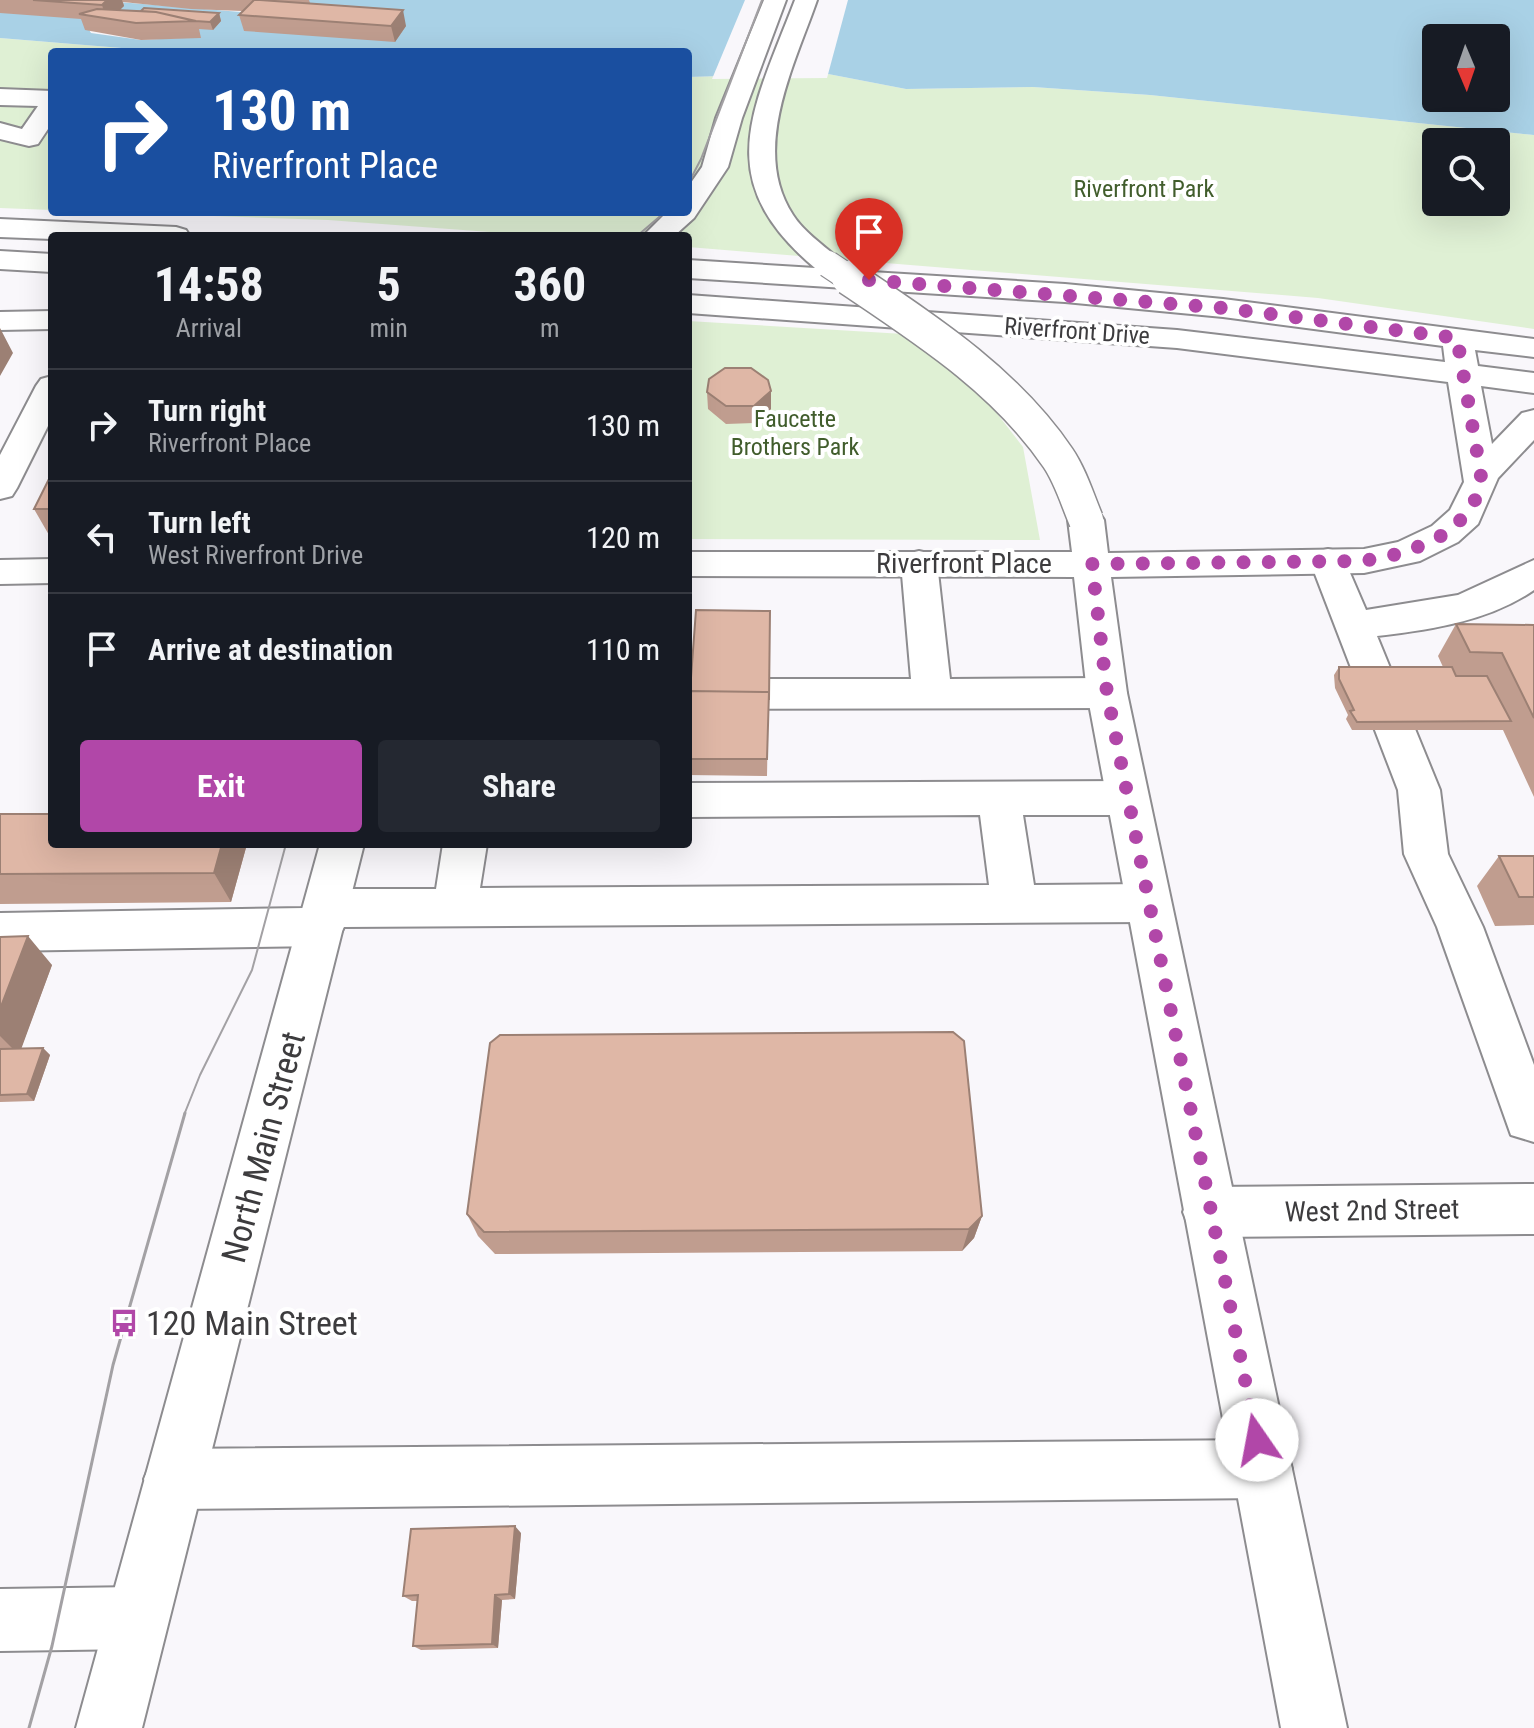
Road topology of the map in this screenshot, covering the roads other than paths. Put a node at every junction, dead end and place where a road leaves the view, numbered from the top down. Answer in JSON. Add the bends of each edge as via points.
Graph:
{"nodes":[{"id":1,"x":775,"y":0,"type":"edge"},
{"id":2,"x":806,"y":0,"type":"edge"},
{"id":3,"x":0,"y":97,"type":"edge"},
{"id":4,"x":48,"y":102,"type":"edge"},
{"id":5,"x":48,"y":108,"type":"edge"},
{"id":6,"x":0,"y":131,"type":"edge"},
{"id":7,"x":692,"y":201,"type":"edge"},
{"id":8,"x":680,"y":216,"type":"edge"},
{"id":9,"x":0,"y":228,"type":"edge"},
{"id":10,"x":88,"y":232,"type":"edge"},
{"id":11,"x":662,"y":232,"type":"edge"},
{"id":12,"x":0,"y":260,"type":"edge"},
{"id":13,"x":48,"y":263,"type":"edge"},
{"id":14,"x":692,"y":269,"type":"edge"},
{"id":15,"x":692,"y":304,"type":"edge"},
{"id":16,"x":48,"y":320,"type":"edge"},
{"id":17,"x":0,"y":321,"type":"edge"},
{"id":18,"x":1457,"y":338,"type":"junction"},
{"id":19,"x":1534,"y":348,"type":"edge"},
{"id":20,"x":1464,"y":374,"type":"junction"},
{"id":21,"x":1534,"y":383,"type":"edge"},
{"id":22,"x":48,"y":394,"type":"edge"},
{"id":23,"x":1534,"y":420,"type":"edge"},
{"id":24,"x":1481,"y":475,"type":"junction"},
{"id":25,"x":0,"y":488,"type":"edge"},
{"id":26,"x":1089,"y":542,"type":"junction"},
{"id":27,"x":1328,"y":561,"type":"junction"},
{"id":28,"x":919,"y":563,"type":"junction"},
{"id":29,"x":692,"y":564,"type":"edge"},
{"id":30,"x":48,"y":571,"type":"edge"},
{"id":31,"x":0,"y":572,"type":"edge"},
{"id":32,"x":1534,"y":572,"type":"edge"},
{"id":33,"x":1353,"y":624,"type":"junction"},
{"id":34,"x":932,"y":693,"type":"junction"},
{"id":35,"x":1107,"y":693,"type":"junction"},
{"id":36,"x":692,"y":694,"type":"edge"},
{"id":37,"x":999,"y":798,"type":"junction"},
{"id":38,"x":1128,"y":798,"type":"junction"},
{"id":39,"x":692,"y":800,"type":"edge"},
{"id":40,"x":341,"y":848,"type":"edge"},
{"id":41,"x":464,"y":848,"type":"edge"},
{"id":42,"x":1148,"y":903,"type":"junction"},
{"id":43,"x":1014,"y":904,"type":"junction"},
{"id":44,"x":455,"y":907,"type":"junction"},
{"id":45,"x":324,"y":917,"type":"junction"},
{"id":46,"x":0,"y":932,"type":"edge"},
{"id":47,"x":1532,"y":1124,"type":"edge"},
{"id":48,"x":1534,"y":1209,"type":"edge"},
{"id":49,"x":1209,"y":1212,"type":"junction"},
{"id":50,"x":1263,"y":1469,"type":"junction"},
{"id":51,"x":174,"y":1479,"type":"junction"},
{"id":52,"x":136,"y":1618,"type":"junction"},
{"id":53,"x":0,"y":1620,"type":"edge"},
{"id":54,"x":109,"y":1728,"type":"edge"},
{"id":55,"x":1314,"y":1728,"type":"edge"}],
"edges":[{"from":1,"to":7,"type":"main road","via":[[715,167]]},
{"from":2,"to":26,"type":"main road","bridge":true,"via":[[762,134],[760,167],[773,203],[828,264],[918,326],[1020,409],[1059,460]]},
{"from":3,"to":4,"type":"main road"},
{"from":5,"to":6,"type":"main road","via":[[29,138]]},
{"from":8,"to":11,"type":"main road"},
{"from":9,"to":10,"type":"main road"},
{"from":12,"to":13,"type":"main road"},
{"from":14,"to":18,"type":"main road","via":[[1223,308]]},
{"from":15,"to":20,"type":"main road","name":"Riverfront Drive","via":[[1177,339]]},
{"from":16,"to":17,"type":"main road"},
{"from":18,"to":19,"type":"main road"},
{"from":18,"to":20,"type":"main road"},
{"from":20,"to":21,"type":"main road","name":"Riverfront Drive"},
{"from":20,"to":24,"type":"main road","name":"Riverfront Place"},
{"from":22,"to":25,"type":"main road"},
{"from":23,"to":24,"type":"main road"},
{"from":24,"to":27,"type":"main road","name":"Riverfront Place","via":[[1475,500],[1445,534],[1382,558]]},
{"from":26,"to":27,"type":"main road","name":"Riverfront Place"},
{"from":26,"to":28,"type":"main road","name":"Riverfront Place"},
{"from":26,"to":35,"type":"main road"},
{"from":27,"to":33,"type":"main road"},
{"from":28,"to":29,"type":"main road","name":"Riverfront Place"},
{"from":28,"to":34,"type":"main road"},
{"from":30,"to":31,"type":"main road"},
{"from":32,"to":33,"type":"main road","via":[[1479,604]]},
{"from":33,"to":47,"type":"main road","via":[[1419,790],[1426,854],[1460,927]]},
{"from":34,"to":35,"type":"main road"},
{"from":34,"to":36,"type":"main road"},
{"from":35,"to":38,"type":"main road"},
{"from":37,"to":38,"type":"main road"},
{"from":37,"to":39,"type":"main road"},
{"from":37,"to":43,"type":"main road"},
{"from":38,"to":42,"type":"main road"},
{"from":40,"to":45,"type":"main road","name":"North Main Street"},
{"from":41,"to":44,"type":"main road"},
{"from":42,"to":43,"type":"main road"},
{"from":42,"to":49,"type":"main road"},
{"from":43,"to":44,"type":"main road"},
{"from":44,"to":45,"type":"main road"},
{"from":45,"to":46,"type":"main road"},
{"from":45,"to":51,"type":"main road","name":"North Main Street"},
{"from":48,"to":49,"type":"main road","name":"West 2nd Street"},
{"from":49,"to":50,"type":"main road"},
{"from":50,"to":51,"type":"main road"},
{"from":50,"to":55,"type":"main road"},
{"from":51,"to":52,"type":"main road","name":"North Main Street"},
{"from":52,"to":53,"type":"main road"},
{"from":52,"to":54,"type":"main road","name":"North Main Street"}]}
